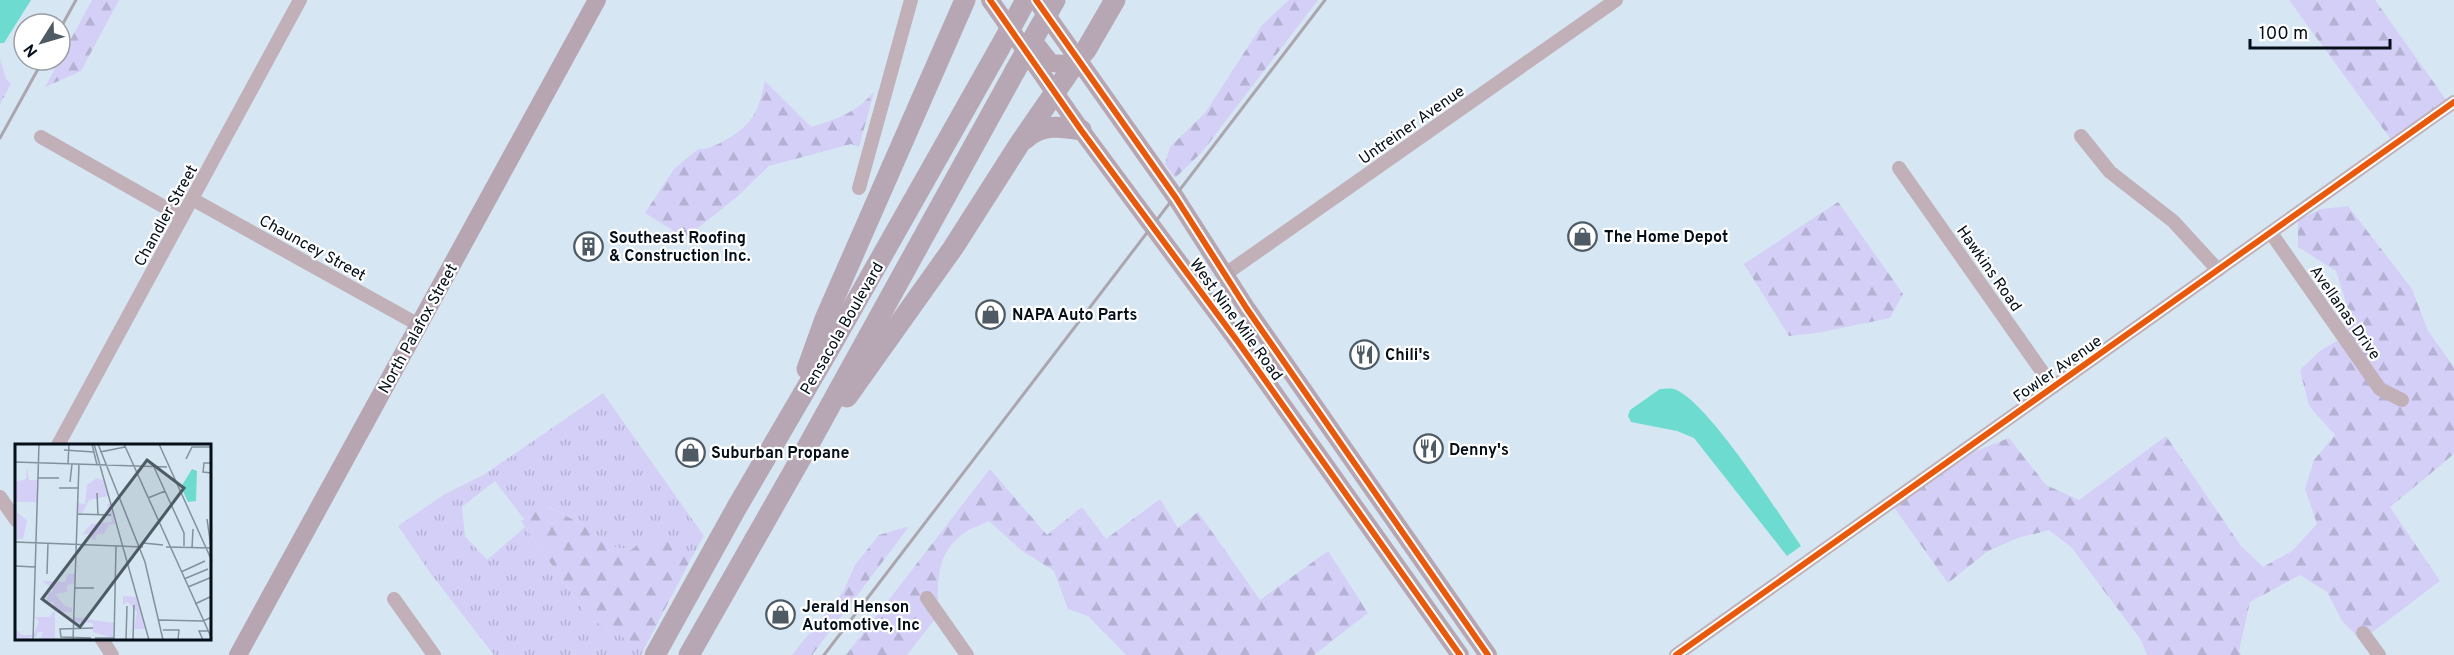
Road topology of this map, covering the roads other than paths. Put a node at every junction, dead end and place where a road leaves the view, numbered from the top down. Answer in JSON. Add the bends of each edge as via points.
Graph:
{"nodes":[{"id":1,"x":300,"y":0,"type":"edge"},
{"id":2,"x":597,"y":0,"type":"edge"},
{"id":3,"x":911,"y":0,"type":"edge"},
{"id":4,"x":990,"y":0,"type":"edge"},
{"id":5,"x":1005,"y":0,"type":"edge"},
{"id":6,"x":1024,"y":0,"type":"edge"},
{"id":7,"x":1036,"y":0,"type":"edge"},
{"id":8,"x":1055,"y":0,"type":"edge"},
{"id":9,"x":1115,"y":0,"type":"edge"},
{"id":10,"x":1616,"y":0,"type":"edge"},
{"id":11,"x":964,"y":1,"type":"edge"},
{"id":12,"x":1072,"y":63,"type":"junction"},
{"id":13,"x":1054,"y":91,"type":"junction"},
{"id":14,"x":2454,"y":102,"type":"edge"},
{"id":15,"x":1081,"y":130,"type":"junction"},
{"id":16,"x":2080,"y":136,"type":"dead end"},
{"id":17,"x":41,"y":137,"type":"dead end"},
{"id":18,"x":1020,"y":143,"type":"junction"},
{"id":19,"x":1899,"y":168,"type":"dead end"},
{"id":20,"x":859,"y":188,"type":"dead end"},
{"id":21,"x":192,"y":199,"type":"junction"},
{"id":22,"x":182,"y":217,"type":"junction"},
{"id":23,"x":2271,"y":233,"type":"junction"},
{"id":24,"x":1159,"y":234,"type":"junction"},
{"id":25,"x":2218,"y":270,"type":"junction"},
{"id":26,"x":1224,"y":275,"type":"junction"},
{"id":27,"x":1204,"y":296,"type":"junction"},
{"id":28,"x":419,"y":324,"type":"junction"},
{"id":29,"x":1293,"y":376,"type":"junction"},
{"id":30,"x":2054,"y":387,"type":"junction"},
{"id":31,"x":2402,"y":400,"type":"dead end"},
{"id":32,"x":789,"y":416,"type":"junction"},
{"id":33,"x":59,"y":444,"type":"edge"},
{"id":34,"x":809,"y":444,"type":"junction"},
{"id":35,"x":0,"y":497,"type":"edge"},
{"id":36,"x":736,"y":507,"type":"junction"},
{"id":37,"x":15,"y":517,"type":"edge"},
{"id":38,"x":1364,"y":520,"type":"junction"},
{"id":39,"x":927,"y":598,"type":"dead end"},
{"id":40,"x":394,"y":600,"type":"dead end"},
{"id":41,"x":710,"y":618,"type":"junction"},
{"id":42,"x":2363,"y":633,"type":"dead end"},
{"id":43,"x":102,"y":640,"type":"edge"},
{"id":44,"x":112,"y":655,"type":"edge"},
{"id":45,"x":238,"y":655,"type":"edge"},
{"id":46,"x":434,"y":655,"type":"edge"},
{"id":47,"x":655,"y":655,"type":"edge"},
{"id":48,"x":689,"y":655,"type":"edge"},
{"id":49,"x":968,"y":655,"type":"edge"},
{"id":50,"x":1460,"y":655,"type":"edge"},
{"id":51,"x":1475,"y":655,"type":"edge"},
{"id":52,"x":1488,"y":655,"type":"edge"},
{"id":53,"x":1676,"y":655,"type":"edge"},
{"id":54,"x":2379,"y":655,"type":"edge"}],
"edges":[{"from":1,"to":21,"type":"street","name":"Chandler Street"},
{"from":2,"to":28,"type":"main road","name":"North Palafox Street"},
{"from":3,"to":20,"type":"street"},
{"from":4,"to":13,"type":"main road","name":"West Nine Mile Road"},
{"from":5,"to":12,"type":"main road","via":[[1051,63]]},
{"from":6,"to":12,"type":"main road"},
{"from":6,"to":32,"type":"highway","name":"Pensacola Boulevard","bridge":true},
{"from":7,"to":12,"type":"main road"},
{"from":8,"to":34,"type":"highway","name":"Pensacola Boulevard","bridge":true},
{"from":9,"to":12,"type":"highway","via":[[1086,50]]},
{"from":10,"to":26,"type":"street","name":"Untreiner Avenue"},
{"from":11,"to":32,"type":"highway","via":[[825,319]]},
{"from":12,"to":13,"type":"highway"},
{"from":12,"to":26,"type":"main road","name":"West Nine Mile Road","via":[[1124,143],[1146,155]]},
{"from":13,"to":15,"type":"main road","name":"West Nine Mile Road"},
{"from":13,"to":18,"type":"highway"},
{"from":14,"to":23,"type":"street","name":"Fowler Avenue"},
{"from":15,"to":18,"type":"highway","via":[[1061,126],[1034,130]]},
{"from":15,"to":24,"type":"main road","name":"West Nine Mile Road"},
{"from":16,"to":25,"type":"street","via":[[2110,172],[2173,221]]},
{"from":17,"to":22,"type":"street"},
{"from":18,"to":34,"type":"highway","via":[[953,248],[854,389]]},
{"from":19,"to":30,"type":"street","name":"Hawkins Road"},
{"from":21,"to":22,"type":"street","name":"Chandler Street"},
{"from":21,"to":28,"type":"street","name":"Chauncey Street"},
{"from":22,"to":33,"type":"street","name":"Chandler Street"},
{"from":23,"to":25,"type":"street","name":"Fowler Avenue"},
{"from":23,"to":31,"type":"street","name":"Avellanas Drive","via":[[2380,388]]},
{"from":24,"to":26,"type":"main road","via":[[1177,244],[1192,267],[1211,276]]},
{"from":24,"to":27,"type":"main road","name":"West Nine Mile Road"},
{"from":25,"to":30,"type":"street","name":"Fowler Avenue"},
{"from":26,"to":29,"type":"main road","name":"West Nine Mile Road"},
{"from":27,"to":29,"type":"main road","via":[[1217,294],[1231,300],[1279,369]]},
{"from":27,"to":38,"type":"main road","name":"West Nine Mile Road"},
{"from":28,"to":45,"type":"main road","name":"North Palafox Street"},
{"from":29,"to":52,"type":"main road","name":"West Nine Mile Road"},
{"from":30,"to":53,"type":"street","name":"Fowler Avenue"},
{"from":32,"to":36,"type":"highway","name":"Pensacola Boulevard"},
{"from":34,"to":41,"type":"highway","name":"Pensacola Boulevard"},
{"from":35,"to":37,"type":"street"},
{"from":36,"to":41,"type":"highway","via":[[747,513],[750,528],[718,587]]},
{"from":36,"to":47,"type":"highway","name":"Pensacola Boulevard"},
{"from":38,"to":50,"type":"main road","name":"West Nine Mile Road"},
{"from":38,"to":51,"type":"main road","via":[[1412,566]]},
{"from":39,"to":49,"type":"street"},
{"from":40,"to":46,"type":"street"},
{"from":41,"to":48,"type":"highway","name":"Pensacola Boulevard"},
{"from":42,"to":54,"type":"street"},
{"from":43,"to":44,"type":"street"}]}
